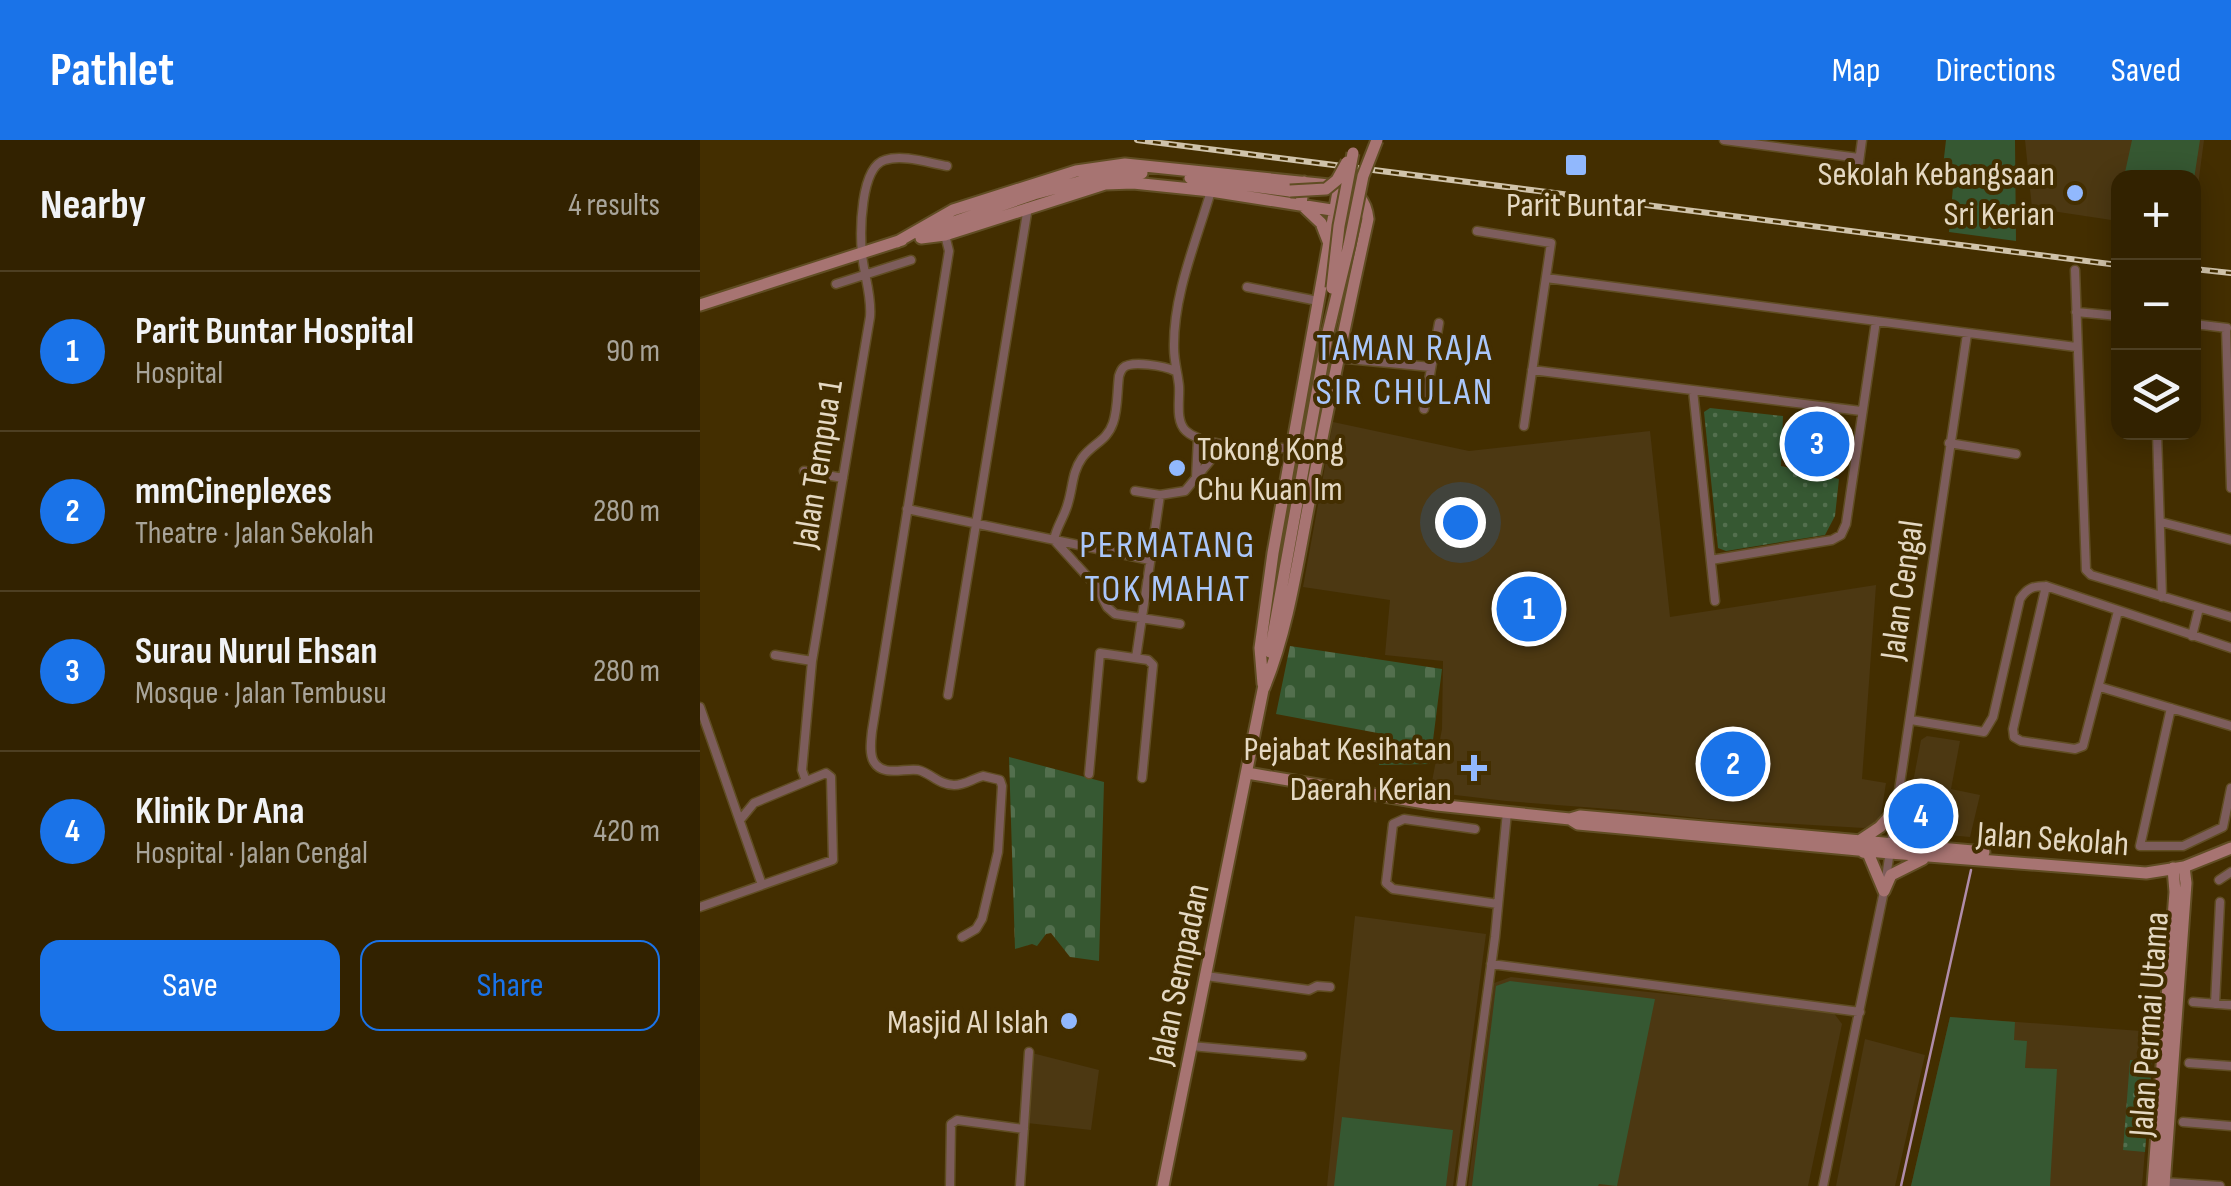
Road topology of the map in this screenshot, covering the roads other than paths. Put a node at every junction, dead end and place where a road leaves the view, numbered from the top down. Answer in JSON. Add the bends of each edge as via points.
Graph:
{"nodes":[{"id":1,"x":1358,"y":140,"type":"edge"},
{"id":2,"x":1377,"y":140,"type":"edge"},
{"id":3,"x":1724,"y":140,"type":"edge"},
{"id":4,"x":1862,"y":140,"type":"edge"},
{"id":5,"x":1352,"y":153,"type":"junction"},
{"id":6,"x":1860,"y":158,"type":"junction"},
{"id":7,"x":948,"y":166,"type":"dead end"},
{"id":8,"x":1857,"y":177,"type":"dead end"},
{"id":9,"x":1304,"y":182,"type":"junction"},
{"id":10,"x":1339,"y":186,"type":"junction"},
{"id":11,"x":1290,"y":191,"type":"junction"},
{"id":12,"x":1212,"y":192,"type":"junction"},
{"id":13,"x":1350,"y":200,"type":"junction"},
{"id":14,"x":1301,"y":204,"type":"junction"},
{"id":15,"x":1028,"y":207,"type":"junction"},
{"id":16,"x":1334,"y":210,"type":"junction"},
{"id":17,"x":1368,"y":219,"type":"junction"},
{"id":18,"x":1478,"y":231,"type":"dead end"},
{"id":19,"x":945,"y":235,"type":"junction"},
{"id":20,"x":1328,"y":241,"type":"junction"},
{"id":21,"x":897,"y":242,"type":"junction"},
{"id":22,"x":862,"y":254,"type":"junction"},
{"id":23,"x":911,"y":260,"type":"dead end"},
{"id":24,"x":2075,"y":270,"type":"dead end"},
{"id":25,"x":866,"y":275,"type":"junction"},
{"id":26,"x":1546,"y":278,"type":"junction"},
{"id":27,"x":836,"y":284,"type":"dead end"},
{"id":28,"x":1247,"y":287,"type":"dead end"},
{"id":29,"x":1318,"y":301,"type":"junction"},
{"id":30,"x":700,"y":305,"type":"edge"},
{"id":31,"x":2076,"y":312,"type":"junction"},
{"id":32,"x":2111,"y":315,"type":"edge"},
{"id":33,"x":1876,"y":320,"type":"junction"},
{"id":34,"x":1439,"y":324,"type":"dead end"},
{"id":35,"x":2201,"y":325,"type":"edge"},
{"id":36,"x":2228,"y":328,"type":"edge"},
{"id":37,"x":1967,"y":334,"type":"junction"},
{"id":38,"x":2076,"y":347,"type":"junction"},
{"id":39,"x":1337,"y":358,"type":"junction"},
{"id":40,"x":1431,"y":366,"type":"junction"},
{"id":41,"x":1532,"y":370,"type":"junction"},
{"id":42,"x":1175,"y":371,"type":"junction"},
{"id":43,"x":1693,"y":390,"type":"junction"},
{"id":44,"x":1424,"y":410,"type":"dead end"},
{"id":45,"x":1861,"y":411,"type":"junction"},
{"id":46,"x":1524,"y":426,"type":"dead end"},
{"id":47,"x":1198,"y":438,"type":"junction"},
{"id":48,"x":2157,"y":440,"type":"edge"},
{"id":49,"x":1949,"y":443,"type":"junction"},
{"id":50,"x":1224,"y":444,"type":"junction"},
{"id":51,"x":1291,"y":448,"type":"junction"},
{"id":52,"x":2016,"y":454,"type":"dead end"},
{"id":53,"x":804,"y":472,"type":"dead end"},
{"id":54,"x":843,"y":478,"type":"junction"},
{"id":55,"x":1196,"y":478,"type":"junction"},
{"id":56,"x":2231,"y":488,"type":"edge"},
{"id":57,"x":1135,"y":491,"type":"dead end"},
{"id":58,"x":1160,"y":495,"type":"junction"},
{"id":59,"x":907,"y":509,"type":"junction"},
{"id":60,"x":2160,"y":522,"type":"junction"},
{"id":61,"x":977,"y":524,"type":"junction"},
{"id":62,"x":1054,"y":540,"type":"junction"},
{"id":63,"x":2231,"y":540,"type":"edge"},
{"id":64,"x":1150,"y":560,"type":"junction"},
{"id":65,"x":1711,"y":560,"type":"junction"},
{"id":66,"x":2046,"y":586,"type":"junction"},
{"id":67,"x":2162,"y":597,"type":"junction"},
{"id":68,"x":1716,"y":601,"type":"dead end"},
{"id":69,"x":2198,"y":608,"type":"junction"},
{"id":70,"x":2118,"y":611,"type":"junction"},
{"id":71,"x":2231,"y":616,"type":"edge"},
{"id":72,"x":1141,"y":618,"type":"junction"},
{"id":73,"x":1180,"y":624,"type":"dead end"},
{"id":74,"x":2192,"y":636,"type":"junction"},
{"id":75,"x":2231,"y":648,"type":"edge"},
{"id":76,"x":775,"y":655,"type":"dead end"},
{"id":77,"x":1136,"y":658,"type":"junction"},
{"id":78,"x":812,"y":661,"type":"junction"},
{"id":79,"x":2100,"y":687,"type":"junction"},
{"id":80,"x":1264,"y":688,"type":"junction"},
{"id":81,"x":948,"y":695,"type":"dead end"},
{"id":82,"x":700,"y":707,"type":"edge"},
{"id":83,"x":2171,"y":708,"type":"junction"},
{"id":84,"x":1911,"y":720,"type":"junction"},
{"id":85,"x":2231,"y":726,"type":"edge"},
{"id":86,"x":1247,"y":773,"type":"junction"},
{"id":87,"x":1088,"y":774,"type":"dead end"},
{"id":88,"x":1142,"y":778,"type":"dead end"},
{"id":89,"x":806,"y":781,"type":"junction"},
{"id":90,"x":2231,"y":788,"type":"edge"},
{"id":91,"x":1897,"y":808,"type":"junction"},
{"id":92,"x":1507,"y":812,"type":"junction"},
{"id":93,"x":740,"y":820,"type":"junction"},
{"id":94,"x":1475,"y":829,"type":"dead end"},
{"id":95,"x":1859,"y":846,"type":"junction"},
{"id":96,"x":1918,"y":846,"type":"junction"},
{"id":97,"x":1890,"y":848,"type":"junction"},
{"id":98,"x":2231,"y":848,"type":"edge"},
{"id":99,"x":1937,"y":856,"type":"junction"},
{"id":100,"x":2178,"y":867,"type":"junction"},
{"id":101,"x":2231,"y":872,"type":"edge"},
{"id":102,"x":2146,"y":873,"type":"junction"},
{"id":103,"x":2219,"y":880,"type":"dead end"},
{"id":104,"x":762,"y":885,"type":"junction"},
{"id":105,"x":1884,"y":891,"type":"junction"},
{"id":106,"x":2174,"y":892,"type":"junction"},
{"id":107,"x":2220,"y":902,"type":"dead end"},
{"id":108,"x":1498,"y":904,"type":"junction"},
{"id":109,"x":700,"y":906,"type":"edge"},
{"id":110,"x":962,"y":937,"type":"dead end"},
{"id":111,"x":1492,"y":964,"type":"junction"},
{"id":112,"x":1206,"y":976,"type":"junction"},
{"id":113,"x":1330,"y":987,"type":"dead end"},
{"id":114,"x":2193,"y":1002,"type":"dead end"},
{"id":115,"x":2215,"y":1004,"type":"junction"},
{"id":116,"x":2231,"y":1005,"type":"edge"},
{"id":117,"x":1860,"y":1012,"type":"junction"},
{"id":118,"x":1192,"y":1046,"type":"junction"},
{"id":119,"x":1028,"y":1052,"type":"dead end"},
{"id":120,"x":1302,"y":1056,"type":"dead end"},
{"id":121,"x":2188,"y":1063,"type":"dead end"},
{"id":122,"x":2231,"y":1066,"type":"edge"},
{"id":123,"x":2183,"y":1122,"type":"dead end"},
{"id":124,"x":2231,"y":1126,"type":"edge"},
{"id":125,"x":1024,"y":1129,"type":"junction"},
{"id":126,"x":2159,"y":1184,"type":"edge"},
{"id":127,"x":2179,"y":1184,"type":"edge"},
{"id":128,"x":950,"y":1186,"type":"edge"},
{"id":129,"x":1020,"y":1186,"type":"edge"},
{"id":130,"x":1163,"y":1186,"type":"edge"},
{"id":131,"x":1461,"y":1186,"type":"edge"},
{"id":132,"x":1823,"y":1186,"type":"edge"},
{"id":133,"x":2220,"y":1186,"type":"edge"}],
"edges":[{"from":1,"to":5,"type":"street","bridge":true},
{"from":2,"to":13,"type":"street","bridge":true},
{"from":3,"to":6,"type":"street"},
{"from":4,"to":6,"type":"street"},
{"from":5,"to":11,"type":"street","bridge":true,"via":[[1326,189]]},
{"from":5,"to":13,"type":"street","bridge":true},
{"from":6,"to":8,"type":"street"},
{"from":7,"to":22,"type":"street","name":"Jalan Tempua 1","via":[[896,158],[873,167],[864,195]]},
{"from":9,"to":10,"type":"street"},
{"from":9,"to":14,"type":"street"},
{"from":9,"to":21,"type":"street","via":[[1125,164],[1076,171],[953,210]]},
{"from":10,"to":16,"type":"street"},
{"from":10,"to":17,"type":"street","via":[[1362,198]]},
{"from":11,"to":13,"type":"street","bridge":true},
{"from":11,"to":21,"type":"street","via":[[1132,172],[1104,175]]},
{"from":12,"to":14,"type":"street"},
{"from":12,"to":15,"type":"street","via":[[1104,184]]},
{"from":12,"to":42,"type":"street","via":[[1182,288]]},
{"from":13,"to":80,"type":"street","bridge":true,"via":[[1349,245]]},
{"from":14,"to":16,"type":"street"},
{"from":14,"to":20,"type":"street"},
{"from":15,"to":19,"type":"street"},
{"from":15,"to":61,"type":"street"},
{"from":16,"to":17,"type":"street"},
{"from":16,"to":20,"type":"street"},
{"from":17,"to":39,"type":"street"},
{"from":18,"to":26,"type":"street","via":[[1551,243]]},
{"from":19,"to":21,"type":"street"},
{"from":19,"to":59,"type":"street","via":[[949,251]]},
{"from":20,"to":29,"type":"street"},
{"from":21,"to":22,"type":"street"},
{"from":22,"to":25,"type":"street","name":"Jalan Tempua 1"},
{"from":22,"to":30,"type":"street"},
{"from":23,"to":25,"type":"street"},
{"from":24,"to":31,"type":"street"},
{"from":25,"to":27,"type":"street"},
{"from":25,"to":54,"type":"street","name":"Jalan Tempua 1","via":[[870,317]]},
{"from":26,"to":33,"type":"street"},
{"from":26,"to":41,"type":"street"},
{"from":28,"to":29,"type":"street"},
{"from":29,"to":51,"type":"street"},
{"from":31,"to":32,"type":"street"},
{"from":31,"to":38,"type":"street"},
{"from":33,"to":37,"type":"street"},
{"from":33,"to":45,"type":"street"},
{"from":34,"to":40,"type":"street"},
{"from":35,"to":36,"type":"street"},
{"from":36,"to":56,"type":"street"},
{"from":37,"to":38,"type":"street"},
{"from":37,"to":49,"type":"street","name":"Jalan Cengal"},
{"from":38,"to":67,"type":"street","via":[[2086,570]]},
{"from":39,"to":40,"type":"street"},
{"from":39,"to":80,"type":"street","via":[[1276,658]]},
{"from":40,"to":44,"type":"street"},
{"from":41,"to":43,"type":"street"},
{"from":41,"to":46,"type":"street"},
{"from":42,"to":47,"type":"street","via":[[1180,420]]},
{"from":42,"to":62,"type":"street","via":[[1127,364],[1122,369],[1114,422],[1078,462]]},
{"from":43,"to":45,"type":"street"},
{"from":43,"to":65,"type":"street"},
{"from":45,"to":65,"type":"street","via":[[1840,535]]},
{"from":47,"to":50,"type":"street"},
{"from":47,"to":55,"type":"street"},
{"from":48,"to":60,"type":"street"},
{"from":49,"to":52,"type":"street"},
{"from":49,"to":84,"type":"street","name":"Jalan Cengal"},
{"from":50,"to":51,"type":"street"},
{"from":50,"to":55,"type":"street"},
{"from":51,"to":80,"type":"street","via":[[1260,648]]},
{"from":53,"to":54,"type":"street"},
{"from":54,"to":78,"type":"street","name":"Jalan Tempua 1"},
{"from":55,"to":58,"type":"street","via":[[1185,491]]},
{"from":57,"to":58,"type":"street"},
{"from":58,"to":64,"type":"street"},
{"from":59,"to":61,"type":"street"},
{"from":59,"to":110,"type":"street","via":[[871,752],[880,768],[924,772],[948,785],[983,776],[1000,780],[998,852],[982,919]]},
{"from":60,"to":63,"type":"street"},
{"from":60,"to":67,"type":"street"},
{"from":61,"to":62,"type":"street"},
{"from":61,"to":81,"type":"street"},
{"from":62,"to":64,"type":"street"},
{"from":62,"to":72,"type":"street","via":[[1107,607]]},
{"from":64,"to":72,"type":"street"},
{"from":65,"to":68,"type":"street"},
{"from":66,"to":70,"type":"street"},
{"from":66,"to":79,"type":"street","via":[[2014,737],[2083,746]]},
{"from":66,"to":84,"type":"street","via":[[2034,586],[2020,599],[1984,732]]},
{"from":67,"to":69,"type":"street"},
{"from":69,"to":71,"type":"street"},
{"from":69,"to":74,"type":"street"},
{"from":70,"to":74,"type":"street"},
{"from":70,"to":79,"type":"street"},
{"from":72,"to":73,"type":"street"},
{"from":72,"to":77,"type":"street"},
{"from":74,"to":75,"type":"street"},
{"from":76,"to":78,"type":"street"},
{"from":77,"to":87,"type":"street","via":[[1100,653]]},
{"from":77,"to":88,"type":"street","via":[[1153,665]]},
{"from":78,"to":89,"type":"street","name":"Jalan Tempua 1"},
{"from":79,"to":83,"type":"street"},
{"from":80,"to":86,"type":"street","name":"Jalan Sempadan"},
{"from":82,"to":93,"type":"street"},
{"from":83,"to":85,"type":"street"},
{"from":83,"to":90,"type":"street","via":[[2140,846],[2183,846],[2223,827]]},
{"from":84,"to":91,"type":"street","name":"Jalan Cengal"},
{"from":86,"to":92,"type":"street","name":"Jalan Sekolah"},
{"from":86,"to":112,"type":"street","name":"Jalan Sempadan"},
{"from":89,"to":93,"type":"street","via":[[754,803]]},
{"from":89,"to":104,"type":"street","via":[[831,777],[833,860]]},
{"from":91,"to":95,"type":"street"},
{"from":91,"to":96,"type":"street"},
{"from":91,"to":97,"type":"street","name":"Jalan Cengal"},
{"from":92,"to":95,"type":"street","name":"Jalan Sekolah"},
{"from":92,"to":108,"type":"street"},
{"from":93,"to":104,"type":"street"},
{"from":94,"to":108,"type":"street","via":[[1404,819],[1393,824],[1386,883]]},
{"from":95,"to":97,"type":"street","name":"Jalan Sekolah"},
{"from":95,"to":105,"type":"street"},
{"from":96,"to":97,"type":"street","name":"Jalan Sekolah"},
{"from":96,"to":100,"type":"street","name":"Jalan Sekolah"},
{"from":97,"to":99,"type":"street","name":"Jalan Sekolah"},
{"from":97,"to":105,"type":"street","name":"Jalan Cengal"},
{"from":98,"to":100,"type":"street","name":"Jalan Sekolah"},
{"from":99,"to":102,"type":"street","name":"Jalan Sekolah"},
{"from":99,"to":105,"type":"street","via":[[1891,875]]},
{"from":100,"to":102,"type":"street","name":"Jalan Sekolah"},
{"from":100,"to":106,"type":"street","name":"Jalan Permai Utama"},
{"from":100,"to":126,"type":"street","name":"Jalan Permai Utama","via":[[2186,883]]},
{"from":101,"to":103,"type":"street"},
{"from":102,"to":106,"type":"street","via":[[2162,875]]},
{"from":104,"to":109,"type":"street"},
{"from":105,"to":117,"type":"street","name":"Jalan Cengal"},
{"from":106,"to":126,"type":"street","name":"Jalan Permai Utama"},
{"from":107,"to":115,"type":"street"},
{"from":108,"to":111,"type":"street"},
{"from":111,"to":117,"type":"street"},
{"from":111,"to":131,"type":"street"},
{"from":112,"to":113,"type":"street"},
{"from":112,"to":118,"type":"street","name":"Jalan Sempadan"},
{"from":114,"to":115,"type":"street"},
{"from":115,"to":116,"type":"street"},
{"from":117,"to":132,"type":"street","name":"Jalan Cengal"},
{"from":118,"to":120,"type":"street"},
{"from":118,"to":130,"type":"street","name":"Jalan Sempadan"},
{"from":119,"to":125,"type":"street"},
{"from":121,"to":122,"type":"street"},
{"from":123,"to":124,"type":"street"},
{"from":125,"to":128,"type":"street","via":[[951,1124]]},
{"from":125,"to":129,"type":"street"},
{"from":126,"to":127,"type":"street"},
{"from":127,"to":133,"type":"street"}]}
